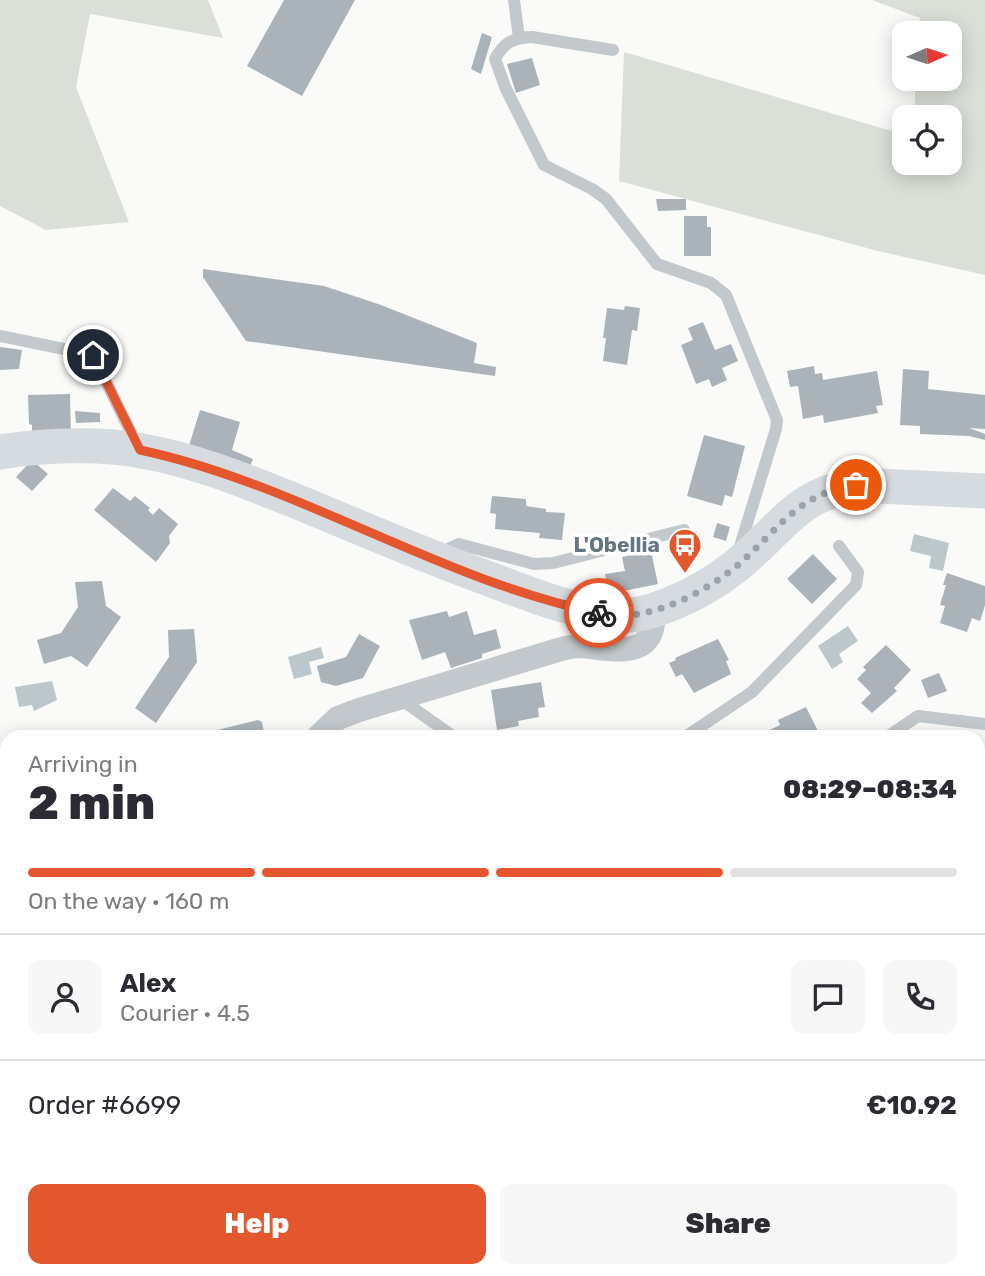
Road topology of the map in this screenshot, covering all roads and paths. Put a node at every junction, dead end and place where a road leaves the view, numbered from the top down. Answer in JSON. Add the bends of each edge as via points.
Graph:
{"nodes":[{"id":1,"x":514,"y":0,"type":"edge"},
{"id":2,"x":519,"y":38,"type":"junction"},
{"id":3,"x":613,"y":50,"type":"dead end"},
{"id":4,"x":0,"y":336,"type":"edge"},
{"id":5,"x":140,"y":450,"type":"junction"},
{"id":6,"x":0,"y":452,"type":"edge"},
{"id":7,"x":985,"y":491,"type":"edge"},
{"id":8,"x":684,"y":530,"type":"dead end"},
{"id":9,"x":839,"y":546,"type":"dead end"},
{"id":10,"x":440,"y":562,"type":"junction"},
{"id":11,"x":737,"y":566,"type":"junction"},
{"id":12,"x":654,"y":611,"type":"junction"},
{"id":13,"x":399,"y":698,"type":"junction"},
{"id":14,"x":985,"y":724,"type":"edge"},
{"id":15,"x":325,"y":730,"type":"edge"},
{"id":16,"x":444,"y":730,"type":"edge"},
{"id":17,"x":695,"y":730,"type":"edge"},
{"id":18,"x":897,"y":730,"type":"edge"}],
"edges":[{"from":1,"to":2,"type":"lane"},
{"from":2,"to":3,"type":"lane"},
{"from":2,"to":11,"type":"lane","via":[[503,44],[495,59],[544,165],[606,199],[657,264],[711,283],[726,295],[777,420],[738,548]]},
{"from":4,"to":5,"type":"lane","via":[[93,355]]},
{"from":5,"to":6,"type":"street","via":[[83,447]]},
{"from":5,"to":10,"type":"street","via":[[236,477]]},
{"from":7,"to":11,"type":"street","via":[[837,488],[796,509]]},
{"from":8,"to":10,"type":"lane","via":[[553,563],[534,564],[459,544]]},
{"from":9,"to":17,"type":"lane","via":[[858,572],[856,585],[752,692]]},
{"from":10,"to":12,"type":"street","via":[[562,606],[629,615]]},
{"from":11,"to":12,"type":"street"},
{"from":12,"to":13,"type":"street","via":[[649,637],[625,650],[576,646]]},
{"from":13,"to":15,"type":"street","via":[[338,718]]},
{"from":13,"to":16,"type":"lane"},
{"from":14,"to":18,"type":"lane","via":[[918,716]]}]}
